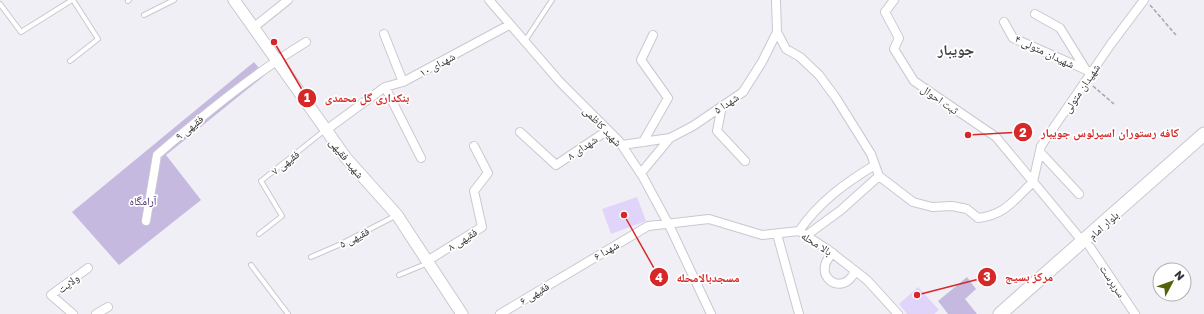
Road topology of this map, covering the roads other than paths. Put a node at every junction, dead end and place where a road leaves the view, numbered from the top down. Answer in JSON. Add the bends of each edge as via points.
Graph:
{"nodes":[{"id":1,"x":72,"y":0,"type":"edge"},
{"id":2,"x":174,"y":0,"type":"edge"},
{"id":3,"x":234,"y":0,"type":"edge"},
{"id":4,"x":288,"y":0,"type":"edge"},
{"id":5,"x":489,"y":0,"type":"edge"},
{"id":6,"x":552,"y":0,"type":"edge"},
{"id":7,"x":776,"y":0,"type":"edge"},
{"id":8,"x":894,"y":0,"type":"edge"},
{"id":9,"x":1144,"y":0,"type":"edge"},
{"id":10,"x":0,"y":4,"type":"edge"},
{"id":11,"x":1035,"y":14,"type":"dead end"},
{"id":12,"x":144,"y":15,"type":"dead end"},
{"id":13,"x":1004,"y":22,"type":"dead end"},
{"id":14,"x":509,"y":25,"type":"junction"},
{"id":15,"x":253,"y":28,"type":"junction"},
{"id":16,"x":777,"y":32,"type":"junction"},
{"id":17,"x":384,"y":34,"type":"dead end"},
{"id":18,"x":653,"y":35,"type":"dead end"},
{"id":19,"x":306,"y":42,"type":"dead end"},
{"id":20,"x":524,"y":42,"type":"junction"},
{"id":21,"x":70,"y":60,"type":"dead end"},
{"id":22,"x":276,"y":60,"type":"junction"},
{"id":23,"x":1089,"y":71,"type":"junction"},
{"id":24,"x":403,"y":82,"type":"junction"},
{"id":25,"x":385,"y":87,"type":"junction"},
{"id":26,"x":722,"y":106,"type":"junction"},
{"id":27,"x":326,"y":130,"type":"junction"},
{"id":28,"x":608,"y":130,"type":"junction"},
{"id":29,"x":520,"y":132,"type":"dead end"},
{"id":30,"x":1204,"y":134,"type":"edge"},
{"id":31,"x":670,"y":138,"type":"junction"},
{"id":32,"x":643,"y":142,"type":"junction"},
{"id":33,"x":622,"y":145,"type":"junction"},
{"id":34,"x":1204,"y":145,"type":"edge"},
{"id":35,"x":474,"y":146,"type":"dead end"},
{"id":36,"x":1040,"y":152,"type":"junction"},
{"id":37,"x":421,"y":158,"type":"dead end"},
{"id":38,"x":745,"y":160,"type":"dead end"},
{"id":39,"x":875,"y":165,"type":"junction"},
{"id":40,"x":641,"y":173,"type":"junction"},
{"id":41,"x":879,"y":176,"type":"junction"},
{"id":42,"x":1033,"y":182,"type":"junction"},
{"id":43,"x":1079,"y":194,"type":"dead end"},
{"id":44,"x":397,"y":215,"type":"junction"},
{"id":45,"x":146,"y":221,"type":"dead end"},
{"id":46,"x":668,"y":223,"type":"junction"},
{"id":47,"x":799,"y":231,"type":"junction"},
{"id":48,"x":259,"y":234,"type":"dead end"},
{"id":49,"x":777,"y":234,"type":"junction"},
{"id":50,"x":807,"y":235,"type":"junction"},
{"id":51,"x":1086,"y":244,"type":"junction"},
{"id":52,"x":833,"y":253,"type":"junction"},
{"id":53,"x":311,"y":257,"type":"dead end"},
{"id":54,"x":428,"y":262,"type":"junction"},
{"id":55,"x":251,"y":265,"type":"dead end"},
{"id":56,"x":88,"y":268,"type":"dead end"},
{"id":57,"x":855,"y":271,"type":"junction"},
{"id":58,"x":568,"y":273,"type":"joint"},
{"id":59,"x":399,"y":275,"type":"dead end"},
{"id":60,"x":108,"y":307,"type":"dead end"},
{"id":61,"x":73,"y":314,"type":"edge"},
{"id":62,"x":96,"y":314,"type":"edge"},
{"id":63,"x":288,"y":314,"type":"edge"},
{"id":64,"x":461,"y":314,"type":"edge"},
{"id":65,"x":500,"y":314,"type":"edge"},
{"id":66,"x":711,"y":314,"type":"edge"},
{"id":67,"x":799,"y":314,"type":"edge"},
{"id":68,"x":898,"y":314,"type":"edge"},
{"id":69,"x":1000,"y":314,"type":"edge"},
{"id":70,"x":1013,"y":314,"type":"edge"},
{"id":71,"x":1136,"y":314,"type":"edge"}],
"edges":[{"from":1,"to":10,"type":"lane","via":[[21,32]]},
{"from":1,"to":21,"type":"lane","via":[[98,38]]},
{"from":2,"to":12,"type":"lane"},
{"from":3,"to":15,"type":"main road","name":"شهید فقیهی"},
{"from":4,"to":15,"type":"street"},
{"from":5,"to":14,"type":"street","name":"شهید کاظمی"},
{"from":6,"to":20,"type":"lane"},
{"from":7,"to":16,"type":"street"},
{"from":8,"to":42,"type":"street","name":"ثبت احوال","via":[[885,12],[899,38],[894,49],[914,80],[996,137]]},
{"from":9,"to":23,"type":"street","name":"شهیدان متولی"},
{"from":11,"to":23,"type":"street","via":[[1060,28]]},
{"from":13,"to":23,"type":"street","name":"شهیدان متولی ۴","via":[[1013,38]]},
{"from":14,"to":20,"type":"street","name":"شهید کاظمی"},
{"from":14,"to":24,"type":"street","name":"شهدای ۱۰"},
{"from":15,"to":22,"type":"main road","name":"شهید فقیهی"},
{"from":16,"to":26,"type":"street","name":"شهدا ۵","via":[[743,92]]},
{"from":16,"to":39,"type":"street","via":[[786,49],[800,57],[819,75]]},
{"from":17,"to":24,"type":"street"},
{"from":18,"to":32,"type":"street","via":[[641,60],[668,98]]},
{"from":19,"to":22,"type":"street","name":"فقیهی ۹"},
{"from":20,"to":28,"type":"street","name":"شهید کاظمی"},
{"from":22,"to":27,"type":"main road","name":"شهید فقیهی"},
{"from":22,"to":45,"type":"street","name":"فقیهی ۹","via":[[187,128],[157,155]]},
{"from":23,"to":36,"type":"street","name":"شهیدان متولی","via":[[1086,80],[1041,146]]},
{"from":24,"to":25,"type":"street","name":"شهدای ۱۰"},
{"from":25,"to":27,"type":"street","name":"شهدای ۱۰"},
{"from":25,"to":37,"type":"street"},
{"from":26,"to":31,"type":"street","name":"شهدا ۵"},
{"from":26,"to":38,"type":"street","via":[[717,131]]},
{"from":27,"to":44,"type":"main road","name":"شهید فقیهی","via":[[346,158]]},
{"from":27,"to":48,"type":"lane","name":"فقیهی ۷","via":[[261,181],[282,216]]},
{"from":28,"to":29,"type":"street","name":"شهدای ۸","via":[[556,165]]},
{"from":28,"to":33,"type":"street","name":"شهید کاظمی"},
{"from":30,"to":51,"type":"main road","name":"بلوار امام"},
{"from":31,"to":32,"type":"street","name":"شهدا ۵"},
{"from":31,"to":40,"type":"street","name":"شهدا ۵"},
{"from":32,"to":33,"type":"street","name":"شهدا ۵"},
{"from":33,"to":40,"type":"street","name":"شهید کاظمی"},
{"from":34,"to":51,"type":"main road","name":"بلوار امام"},
{"from":35,"to":54,"type":"street","name":"فقیهی ۸","via":[[488,173],[474,191],[482,227]]},
{"from":36,"to":42,"type":"street","name":"شهیدان متولی"},
{"from":36,"to":43,"type":"street"},
{"from":39,"to":41,"type":"street"},
{"from":39,"to":47,"type":"street","via":[[820,204]]},
{"from":40,"to":46,"type":"street","name":"شهید کاظمی"},
{"from":41,"to":42,"type":"street","via":[[913,202],[932,207],[952,206],[967,209],[978,218],[993,216],[1012,203]]},
{"from":41,"to":50,"type":"street","via":[[847,205]]},
{"from":42,"to":51,"type":"street","name":"سرپرست"},
{"from":44,"to":53,"type":"lane","name":"فقیهی ۵"},
{"from":44,"to":54,"type":"main road","name":"شهید فقیهی"},
{"from":46,"to":49,"type":"street","name":"بالا محله","via":[[709,219],[762,235]]},
{"from":46,"to":58,"type":"street","name":"شهدا ۶","via":[[648,226]]},
{"from":46,"to":66,"type":"street","name":"شهید کاظمی"},
{"from":47,"to":49,"type":"street","name":"بالا محله"},
{"from":47,"to":50,"type":"street","name":"بالا محله"},
{"from":49,"to":67,"type":"street"},
{"from":50,"to":52,"type":"street","name":"بالا محله"},
{"from":51,"to":69,"type":"main road","name":"بلوار امام"},
{"from":51,"to":70,"type":"main road","name":"بلوار امام"},
{"from":51,"to":71,"type":"street","name":"سرپرست"},
{"from":52,"to":57,"type":"street","name":"بالا محله"},
{"from":52,"to":57,"type":"street","via":[[824,268],[826,276],[831,281],[845,283],[851,279]]},
{"from":54,"to":59,"type":"lane"},
{"from":54,"to":64,"type":"main road","name":"شهید فقیهی"},
{"from":55,"to":63,"type":"lane"},
{"from":56,"to":61,"type":"street","name":"ولایت","via":[[51,295]]},
{"from":57,"to":68,"type":"street","name":"بالا محله","via":[[882,295]]},
{"from":58,"to":65,"type":"street","name":"فقیهی ۶"},
{"from":60,"to":62,"type":"street"}]}
